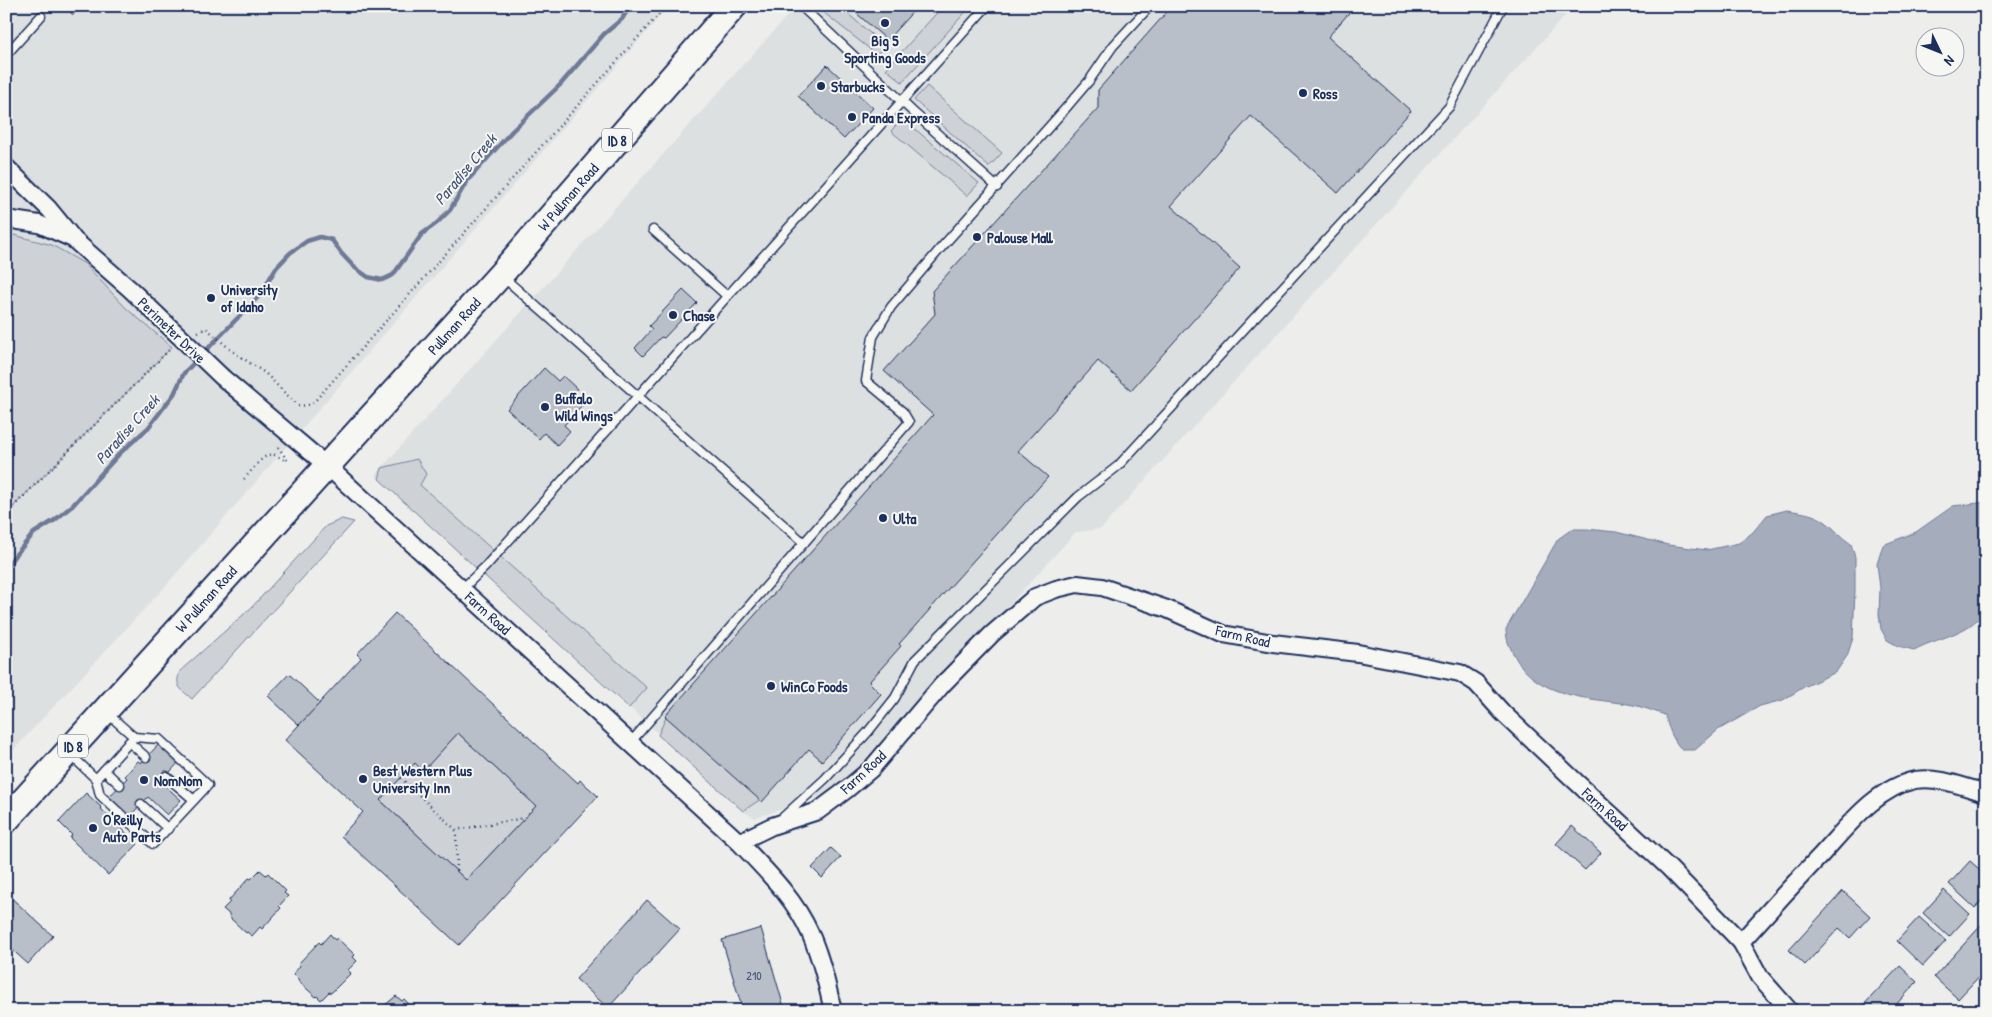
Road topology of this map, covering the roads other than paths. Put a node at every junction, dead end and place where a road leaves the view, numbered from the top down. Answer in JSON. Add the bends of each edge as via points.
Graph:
{"nodes":[{"id":1,"x":734,"y":6,"type":"edge"},
{"id":2,"x":801,"y":6,"type":"edge"},
{"id":3,"x":986,"y":6,"type":"edge"},
{"id":4,"x":1150,"y":6,"type":"edge"},
{"id":5,"x":1503,"y":6,"type":"edge"},
{"id":6,"x":41,"y":16,"type":"dead end"},
{"id":7,"x":6,"y":54,"type":"edge"},
{"id":8,"x":901,"y":100,"type":"junction"},
{"id":9,"x":6,"y":167,"type":"edge"},
{"id":10,"x":997,"y":187,"type":"junction"},
{"id":11,"x":6,"y":219,"type":"edge"},
{"id":12,"x":653,"y":230,"type":"dead end"},
{"id":13,"x":73,"y":238,"type":"junction"},
{"id":14,"x":501,"y":274,"type":"junction"},
{"id":15,"x":727,"y":296,"type":"junction"},
{"id":16,"x":406,"y":378,"type":"joint"},
{"id":17,"x":638,"y":395,"type":"junction"},
{"id":18,"x":326,"y":465,"type":"junction"},
{"id":19,"x":804,"y":543,"type":"junction"},
{"id":20,"x":462,"y":589,"type":"junction"},
{"id":21,"x":105,"y":711,"type":"junction"},
{"id":22,"x":131,"y":739,"type":"junction"},
{"id":23,"x":630,"y":743,"type":"junction"},
{"id":24,"x":67,"y":752,"type":"junction"},
{"id":25,"x":146,"y":757,"type":"dead end"},
{"id":26,"x":104,"y":770,"type":"junction"},
{"id":27,"x":166,"y":776,"type":"dead end"},
{"id":28,"x":96,"y":779,"type":"junction"},
{"id":29,"x":120,"y":785,"type":"dead end"},
{"id":30,"x":1986,"y":793,"type":"edge"},
{"id":31,"x":194,"y":800,"type":"junction"},
{"id":32,"x":141,"y":804,"type":"dead end"},
{"id":33,"x":6,"y":820,"type":"edge"},
{"id":34,"x":772,"y":826,"type":"junction"},
{"id":35,"x":168,"y":829,"type":"junction"},
{"id":36,"x":739,"y":842,"type":"junction"},
{"id":37,"x":1741,"y":942,"type":"junction"},
{"id":38,"x":833,"y":1011,"type":"edge"},
{"id":39,"x":1790,"y":1011,"type":"edge"}],
"edges":[{"from":1,"to":14,"type":"main road","name":"W Pullman Road","number":"ID 8"},
{"from":2,"to":8,"type":"lane"},
{"from":3,"to":8,"type":"lane"},
{"from":4,"to":10,"type":"lane"},
{"from":5,"to":34,"type":"lane","via":[[1449,107],[1118,466],[1078,496],[915,660],[896,698],[868,732],[825,779]]},
{"from":6,"to":7,"type":"lane"},
{"from":8,"to":10,"type":"lane"},
{"from":8,"to":15,"type":"lane"},
{"from":9,"to":13,"type":"street"},
{"from":10,"to":19,"type":"lane","via":[[891,307],[873,338],[866,381],[903,412],[909,422]]},
{"from":11,"to":13,"type":"street","name":"Perimeter Drive","via":[[39,224]]},
{"from":12,"to":15,"type":"lane"},
{"from":13,"to":18,"type":"street","name":"Perimeter Drive","via":[[130,288],[177,344],[222,377]]},
{"from":14,"to":16,"type":"main road","name":"Pullman Road","number":"ID 8"},
{"from":14,"to":17,"type":"lane"},
{"from":15,"to":17,"type":"lane"},
{"from":16,"to":18,"type":"main road","name":"W Pullman Road","number":"ID 8"},
{"from":17,"to":19,"type":"lane"},
{"from":17,"to":20,"type":"lane"},
{"from":18,"to":20,"type":"street","name":"Farm Road"},
{"from":18,"to":21,"type":"main road","name":"W Pullman Road","number":"ID 8"},
{"from":19,"to":23,"type":"lane"},
{"from":20,"to":23,"type":"street","name":"Farm Road"},
{"from":21,"to":22,"type":"lane"},
{"from":21,"to":24,"type":"main road","name":"W Pullman Road","number":"ID 8"},
{"from":22,"to":25,"type":"lane"},
{"from":22,"to":26,"type":"lane"},
{"from":22,"to":31,"type":"lane","via":[[159,739],[208,785]]},
{"from":23,"to":36,"type":"street","name":"Farm Road"},
{"from":24,"to":28,"type":"lane"},
{"from":24,"to":33,"type":"main road","name":"W Pullman Road","number":"ID 8"},
{"from":26,"to":28,"type":"lane"},
{"from":26,"to":29,"type":"lane"},
{"from":27,"to":31,"type":"lane"},
{"from":28,"to":35,"type":"lane","via":[[100,795],[153,844]]},
{"from":30,"to":37,"type":"street","via":[[1936,778],[1914,780],[1890,789],[1863,810]]},
{"from":31,"to":35,"type":"lane"},
{"from":32,"to":35,"type":"lane"},
{"from":34,"to":36,"type":"street","name":"Farm Road"},
{"from":34,"to":37,"type":"street","name":"Farm Road","via":[[818,811],[852,785],[871,769],[942,684],[992,634],[1035,597],[1077,584],[1102,587],[1167,609],[1223,634],[1358,653],[1460,673],[1476,684],[1669,868]]},
{"from":36,"to":38,"type":"street","name":"Farm Road","via":[[774,878],[810,932]]},
{"from":37,"to":39,"type":"street","name":"Farm Road","via":[[1760,977]]}]}
